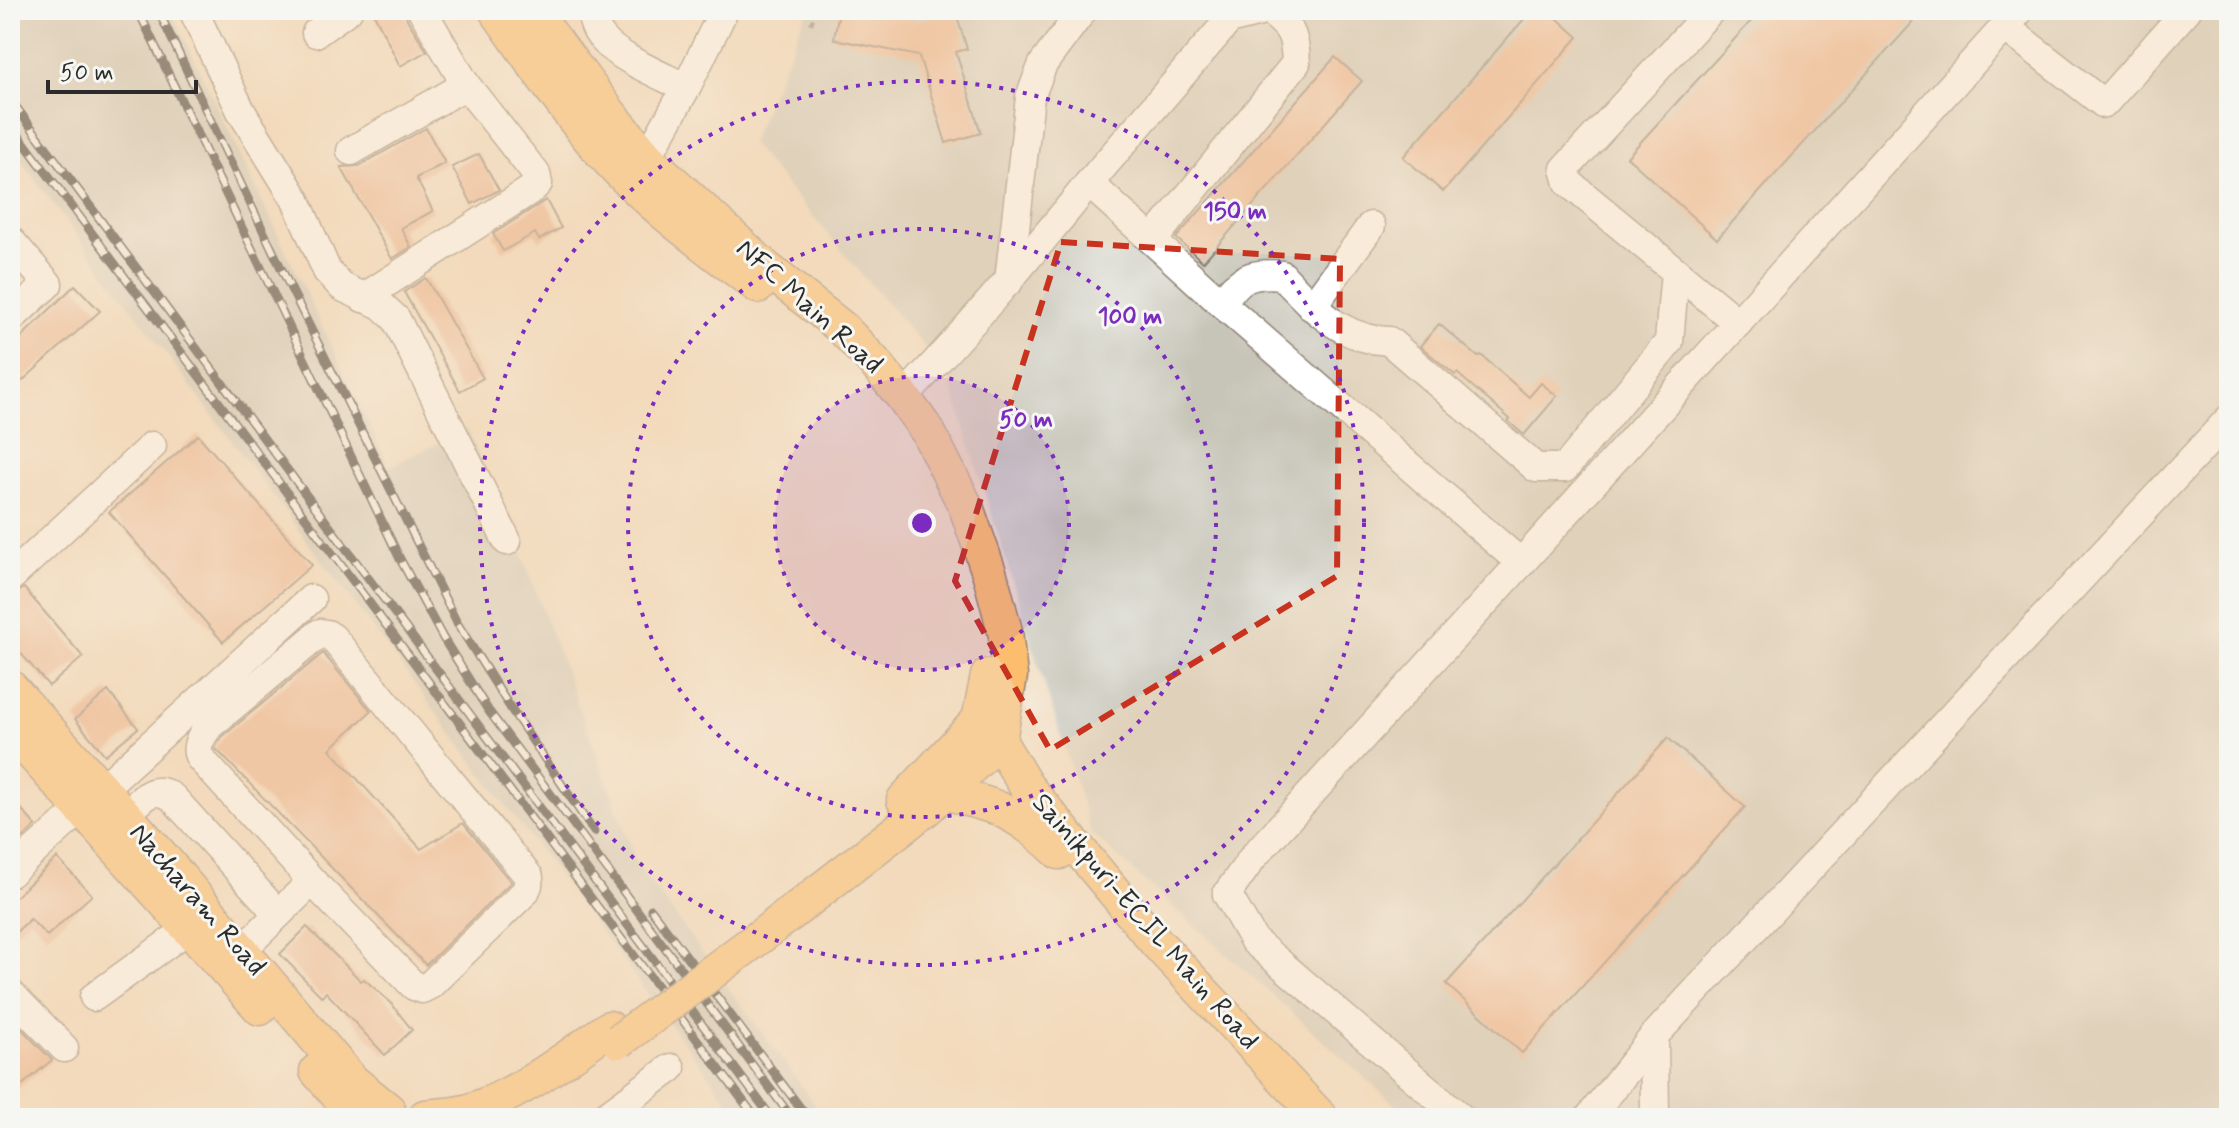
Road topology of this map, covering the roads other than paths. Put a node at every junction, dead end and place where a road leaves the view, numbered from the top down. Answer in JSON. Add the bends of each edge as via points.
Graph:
{"nodes":[{"id":1,"x":193,"y":10,"type":"edge"},
{"id":2,"x":348,"y":10,"type":"edge"},
{"id":3,"x":422,"y":10,"type":"edge"},
{"id":4,"x":496,"y":10,"type":"edge"},
{"id":5,"x":532,"y":10,"type":"edge"},
{"id":6,"x":590,"y":10,"type":"edge"},
{"id":7,"x":724,"y":10,"type":"edge"},
{"id":8,"x":1083,"y":10,"type":"edge"},
{"id":9,"x":1711,"y":10,"type":"edge"},
{"id":10,"x":2187,"y":10,"type":"edge"},
{"id":11,"x":2012,"y":18,"type":"edge"},
{"id":12,"x":316,"y":33,"type":"dead end"},
{"id":13,"x":466,"y":85,"type":"junction"},
{"id":14,"x":686,"y":88,"type":"junction"},
{"id":15,"x":351,"y":151,"type":"dead end"},
{"id":16,"x":647,"y":158,"type":"junction"},
{"id":17,"x":1089,"y":183,"type":"junction"},
{"id":18,"x":1371,"y":226,"type":"dead end"},
{"id":19,"x":10,"y":240,"type":"edge"},
{"id":20,"x":1153,"y":240,"type":"junction"},
{"id":21,"x":1675,"y":271,"type":"junction"},
{"id":22,"x":1009,"y":282,"type":"junction"},
{"id":23,"x":363,"y":298,"type":"junction"},
{"id":24,"x":1221,"y":303,"type":"junction"},
{"id":25,"x":1312,"y":307,"type":"junction"},
{"id":26,"x":10,"y":319,"type":"edge"},
{"id":27,"x":1738,"y":323,"type":"junction"},
{"id":28,"x":903,"y":397,"type":"junction"},
{"id":29,"x":2229,"y":419,"type":"edge"},
{"id":30,"x":152,"y":446,"type":"dead end"},
{"id":31,"x":507,"y":541,"type":"dead end"},
{"id":32,"x":1521,"y":563,"type":"junction"},
{"id":33,"x":10,"y":578,"type":"edge"},
{"id":34,"x":311,"y":599,"type":"dead end"},
{"id":35,"x":10,"y":687,"type":"edge"},
{"id":36,"x":10,"y":729,"type":"edge"},
{"id":37,"x":989,"y":731,"type":"junction"},
{"id":38,"x":935,"y":785,"type":"junction"},
{"id":39,"x":92,"y":799,"type":"junction"},
{"id":40,"x":125,"y":816,"type":"junction"},
{"id":41,"x":10,"y":873,"type":"edge"},
{"id":42,"x":312,"y":881,"type":"junction"},
{"id":43,"x":278,"y":914,"type":"junction"},
{"id":44,"x":188,"y":929,"type":"junction"},
{"id":45,"x":238,"y":960,"type":"junction"},
{"id":46,"x":10,"y":993,"type":"edge"},
{"id":47,"x":94,"y":997,"type":"dead end"},
{"id":48,"x":614,"y":1034,"type":"junction"},
{"id":49,"x":1654,"y":1036,"type":"junction"},
{"id":50,"x":64,"y":1048,"type":"dead end"},
{"id":51,"x":671,"y":1068,"type":"dead end"},
{"id":52,"x":380,"y":1114,"type":"edge"},
{"id":53,"x":354,"y":1118,"type":"edge"},
{"id":54,"x":426,"y":1118,"type":"edge"},
{"id":55,"x":511,"y":1118,"type":"edge"},
{"id":56,"x":603,"y":1118,"type":"edge"},
{"id":57,"x":1301,"y":1118,"type":"edge"},
{"id":58,"x":1321,"y":1118,"type":"edge"},
{"id":59,"x":1461,"y":1118,"type":"edge"},
{"id":60,"x":1589,"y":1118,"type":"edge"},
{"id":61,"x":1655,"y":1118,"type":"edge"}],
"edges":[{"from":1,"to":23,"type":"street","via":[[241,111],[296,200],[327,271]]},
{"from":2,"to":12,"type":"street"},
{"from":3,"to":13,"type":"street"},
{"from":4,"to":37,"type":"main road","name":"NFC Main Road","via":[[587,136],[629,182],[809,325],[848,361],[889,412],[940,502],[974,584],[990,670]]},
{"from":5,"to":16,"type":"main road","name":"NFC Main Road"},
{"from":6,"to":14,"type":"street","via":[[603,41]]},
{"from":7,"to":14,"type":"street"},
{"from":8,"to":22,"type":"street","via":[[1043,64],[1030,97]]},
{"from":9,"to":21,"type":"street","via":[[1565,169],[1569,183]]},
{"from":10,"to":11,"type":"street","via":[[2104,104]]},
{"from":11,"to":27,"type":"street"},
{"from":13,"to":15,"type":"street"},
{"from":13,"to":23,"type":"street","via":[[538,183]]},
{"from":14,"to":16,"type":"street"},
{"from":16,"to":28,"type":"main road","name":"NFC Main Road","via":[[766,268],[842,328]]},
{"from":17,"to":20,"type":"street"},
{"from":17,"to":20,"type":"street","via":[[1229,20],[1268,10],[1284,22],[1295,39],[1296,63]]},
{"from":17,"to":22,"type":"street"},
{"from":18,"to":25,"type":"street"},
{"from":19,"to":26,"type":"street","via":[[48,284]]},
{"from":20,"to":24,"type":"street"},
{"from":21,"to":25,"type":"street","via":[[1669,342],[1565,468],[1536,468],[1389,341],[1364,337]]},
{"from":21,"to":27,"type":"street"},
{"from":22,"to":28,"type":"street"},
{"from":23,"to":31,"type":"street","via":[[396,319]]},
{"from":24,"to":25,"type":"street","via":[[1231,289],[1258,273],[1282,275]]},
{"from":24,"to":32,"type":"street"},
{"from":27,"to":32,"type":"street"},
{"from":28,"to":37,"type":"main road","name":"NFC Main Road","via":[[928,432],[966,507],[1002,617],[1010,676]]},
{"from":29,"to":49,"type":"street"},
{"from":30,"to":33,"type":"street"},
{"from":32,"to":59,"type":"street","via":[[1253,857],[1227,894],[1254,941]]},
{"from":34,"to":39,"type":"street"},
{"from":35,"to":39,"type":"main road","name":"Nacharam Road"},
{"from":36,"to":39,"type":"main road","name":"Nacharam Road"},
{"from":37,"to":38,"type":"main road"},
{"from":37,"to":58,"type":"main road","name":"Sainikpuri-ECIL Main Road","via":[[1026,786],[1155,941]]},
{"from":38,"to":48,"type":"main road","bridge":true,"via":[[768,920]]},
{"from":38,"to":57,"type":"main road","name":"Sainikpuri-ECIL Main Road","via":[[996,807],[1029,825],[1058,851],[1139,954]]},
{"from":39,"to":40,"type":"main road","name":"Nacharam Road"},
{"from":39,"to":41,"type":"street"},
{"from":39,"to":44,"type":"main road","name":"Nacharam Road"},
{"from":40,"to":43,"type":"street","via":[[150,793],[165,792]]},
{"from":40,"to":45,"type":"main road","name":"Nacharam Road"},
{"from":42,"to":42,"type":"street","via":[[197,754],[210,725],[320,633],[333,638],[529,877],[525,892],[422,989]]},
{"from":42,"to":43,"type":"street"},
{"from":43,"to":45,"type":"street"},
{"from":44,"to":45,"type":"main road","name":"Nacharam Road"},
{"from":44,"to":47,"type":"street"},
{"from":45,"to":52,"type":"main road","name":"Nacharam Road"},
{"from":45,"to":53,"type":"main road","name":"Nacharam Road"},
{"from":46,"to":50,"type":"street"},
{"from":48,"to":54,"type":"main road","via":[[499,1099],[466,1112]]},
{"from":48,"to":55,"type":"main road","via":[[541,1101]]},
{"from":49,"to":60,"type":"street"},
{"from":49,"to":61,"type":"street"},
{"from":51,"to":56,"type":"street"},
{"from":52,"to":54,"type":"main road","via":[[402,1109]]}]}
